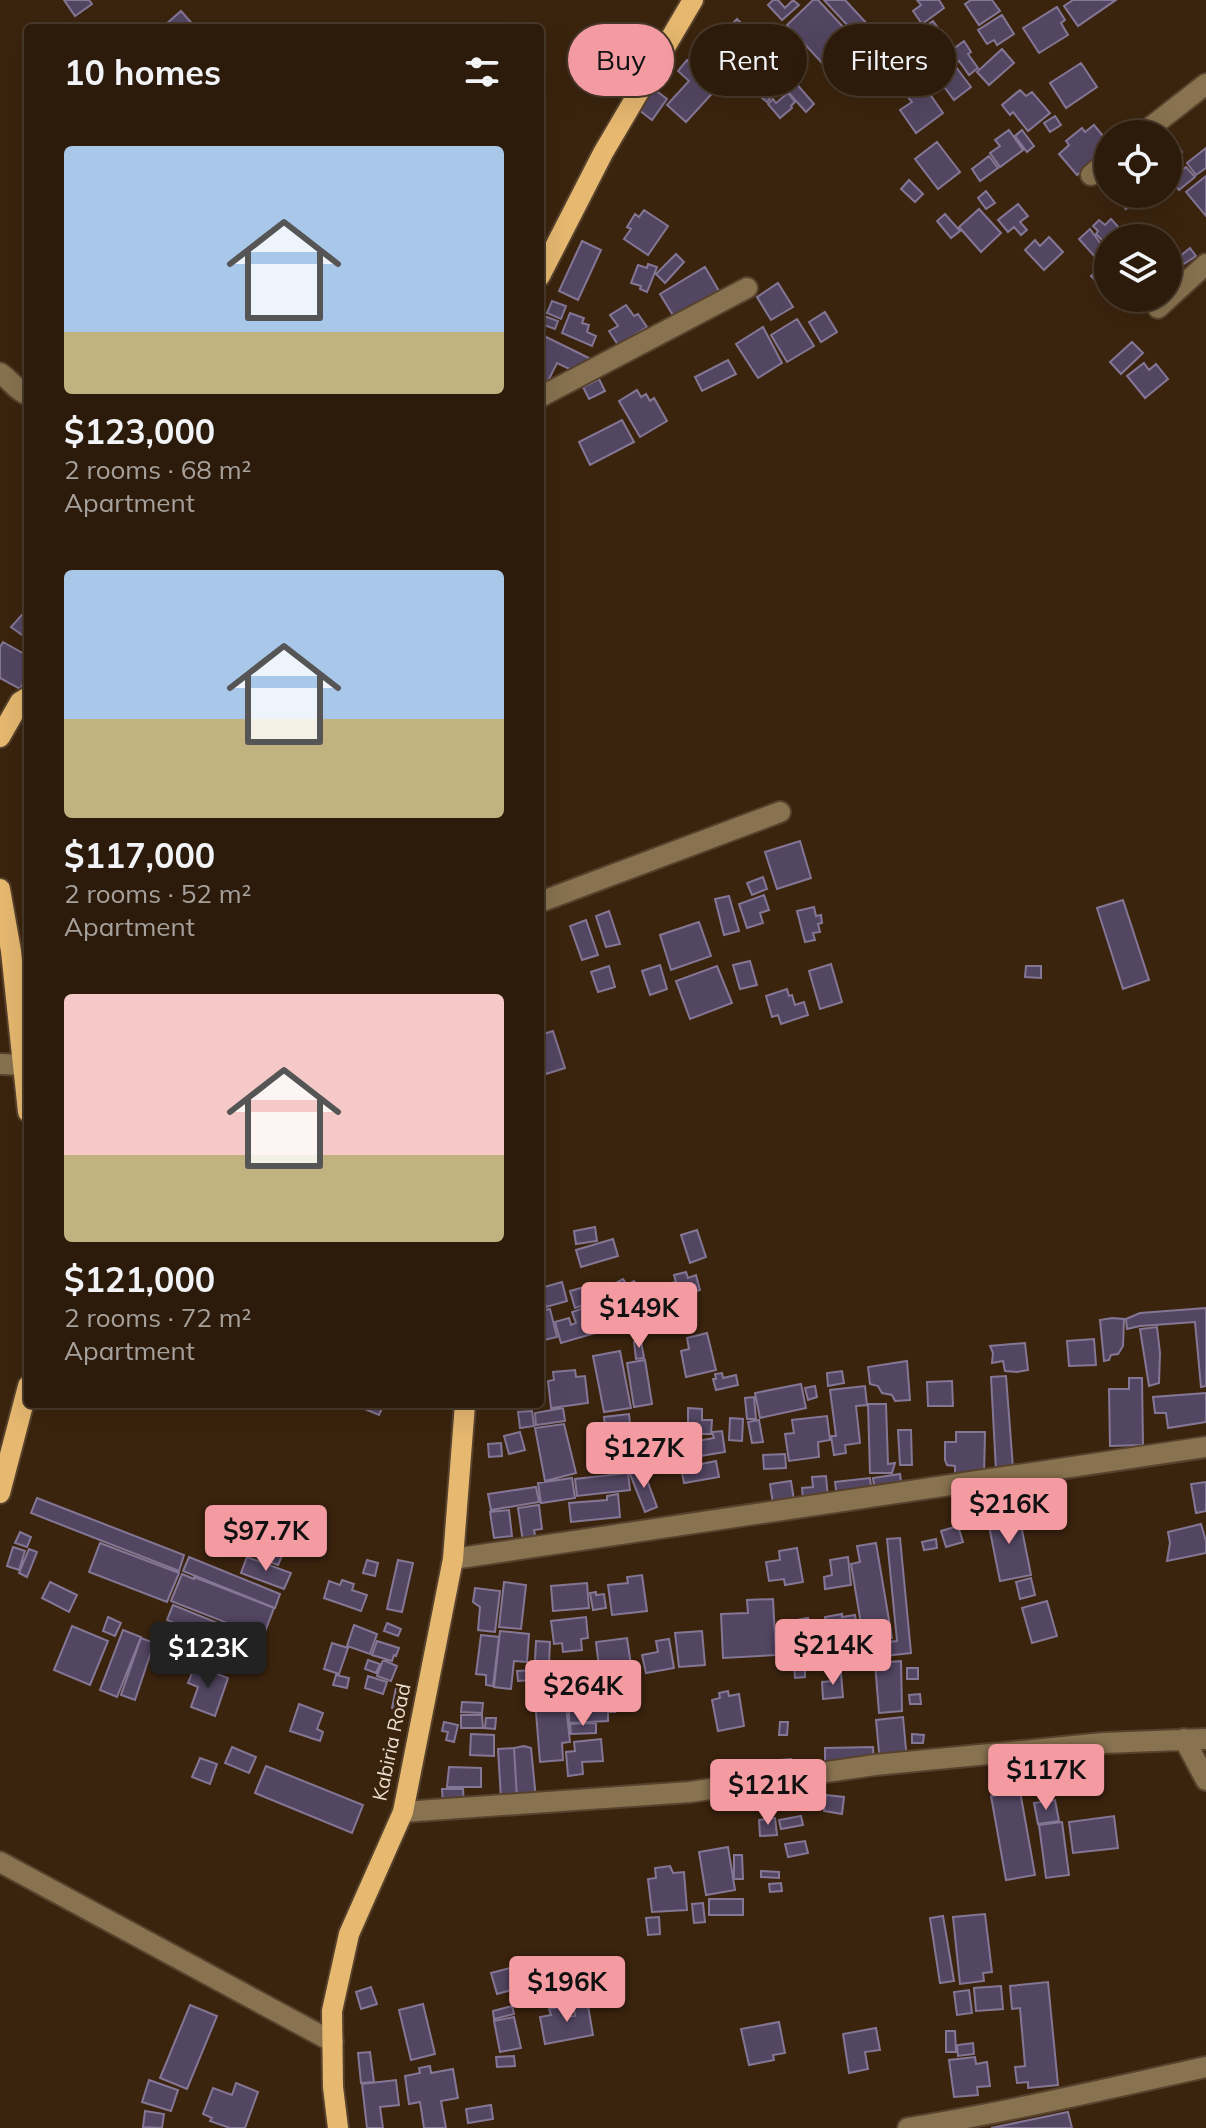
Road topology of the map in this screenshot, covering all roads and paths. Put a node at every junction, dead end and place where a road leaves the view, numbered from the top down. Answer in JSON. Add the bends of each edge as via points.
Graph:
{"nodes":[{"id":1,"x":693,"y":0,"type":"edge"},
{"id":2,"x":1206,"y":84,"type":"edge"},
{"id":3,"x":1160,"y":120,"type":"edge"},
{"id":4,"x":1094,"y":173,"type":"edge"},
{"id":5,"x":1091,"y":175,"type":"dead end"},
{"id":6,"x":1206,"y":264,"type":"edge"},
{"id":7,"x":544,"y":268,"type":"edge"},
{"id":8,"x":1182,"y":286,"type":"edge"},
{"id":9,"x":747,"y":288,"type":"dead end"},
{"id":10,"x":0,"y":373,"type":"edge"},
{"id":11,"x":24,"y":394,"type":"edge"},
{"id":12,"x":544,"y":395,"type":"edge"},
{"id":13,"x":24,"y":700,"type":"edge"},
{"id":14,"x":0,"y":737,"type":"edge"},
{"id":15,"x":780,"y":812,"type":"dead end"},
{"id":16,"x":0,"y":889,"type":"edge"},
{"id":17,"x":544,"y":900,"type":"edge"},
{"id":18,"x":6,"y":950,"type":"edge"},
{"id":19,"x":0,"y":1064,"type":"edge"},
{"id":20,"x":23,"y":1065,"type":"junction"},
{"id":21,"x":24,"y":1074,"type":"edge"},
{"id":22,"x":24,"y":1401,"type":"edge"},
{"id":23,"x":465,"y":1408,"type":"edge"},
{"id":24,"x":1206,"y":1447,"type":"edge"},
{"id":25,"x":0,"y":1493,"type":"edge"},
{"id":26,"x":453,"y":1559,"type":"junction"},
{"id":27,"x":1184,"y":1739,"type":"junction"},
{"id":28,"x":1206,"y":1739,"type":"edge"},
{"id":29,"x":1206,"y":1780,"type":"edge"},
{"id":30,"x":403,"y":1812,"type":"junction"},
{"id":31,"x":0,"y":1862,"type":"edge"},
{"id":32,"x":333,"y":2042,"type":"junction"},
{"id":33,"x":1206,"y":2067,"type":"edge"},
{"id":34,"x":338,"y":2128,"type":"edge"},
{"id":35,"x":908,"y":2128,"type":"edge"}],
"edges":[{"from":1,"to":7,"type":"main road","via":[[603,153]]},
{"from":2,"to":3,"type":"street"},
{"from":4,"to":5,"type":"street"},
{"from":6,"to":8,"type":"street"},
{"from":9,"to":12,"type":"street"},
{"from":10,"to":11,"type":"street"},
{"from":13,"to":14,"type":"main road"},
{"from":15,"to":17,"type":"street"},
{"from":16,"to":18,"type":"main road"},
{"from":18,"to":20,"type":"main road"},
{"from":19,"to":20,"type":"street"},
{"from":20,"to":21,"type":"main road"},
{"from":22,"to":25,"type":"main road"},
{"from":23,"to":26,"type":"main road","name":"Kabiria Road"},
{"from":24,"to":26,"type":"street"},
{"from":26,"to":30,"type":"main road","name":"Kabiria Road"},
{"from":27,"to":28,"type":"street"},
{"from":27,"to":29,"type":"street"},
{"from":27,"to":30,"type":"street","via":[[875,1765],[690,1792]]},
{"from":30,"to":32,"type":"main road","name":"Kabiria Road","via":[[349,1934],[332,2011]]},
{"from":31,"to":32,"type":"street"},
{"from":32,"to":34,"type":"main road","name":"Kabiria Road"},
{"from":33,"to":35,"type":"street"}]}
